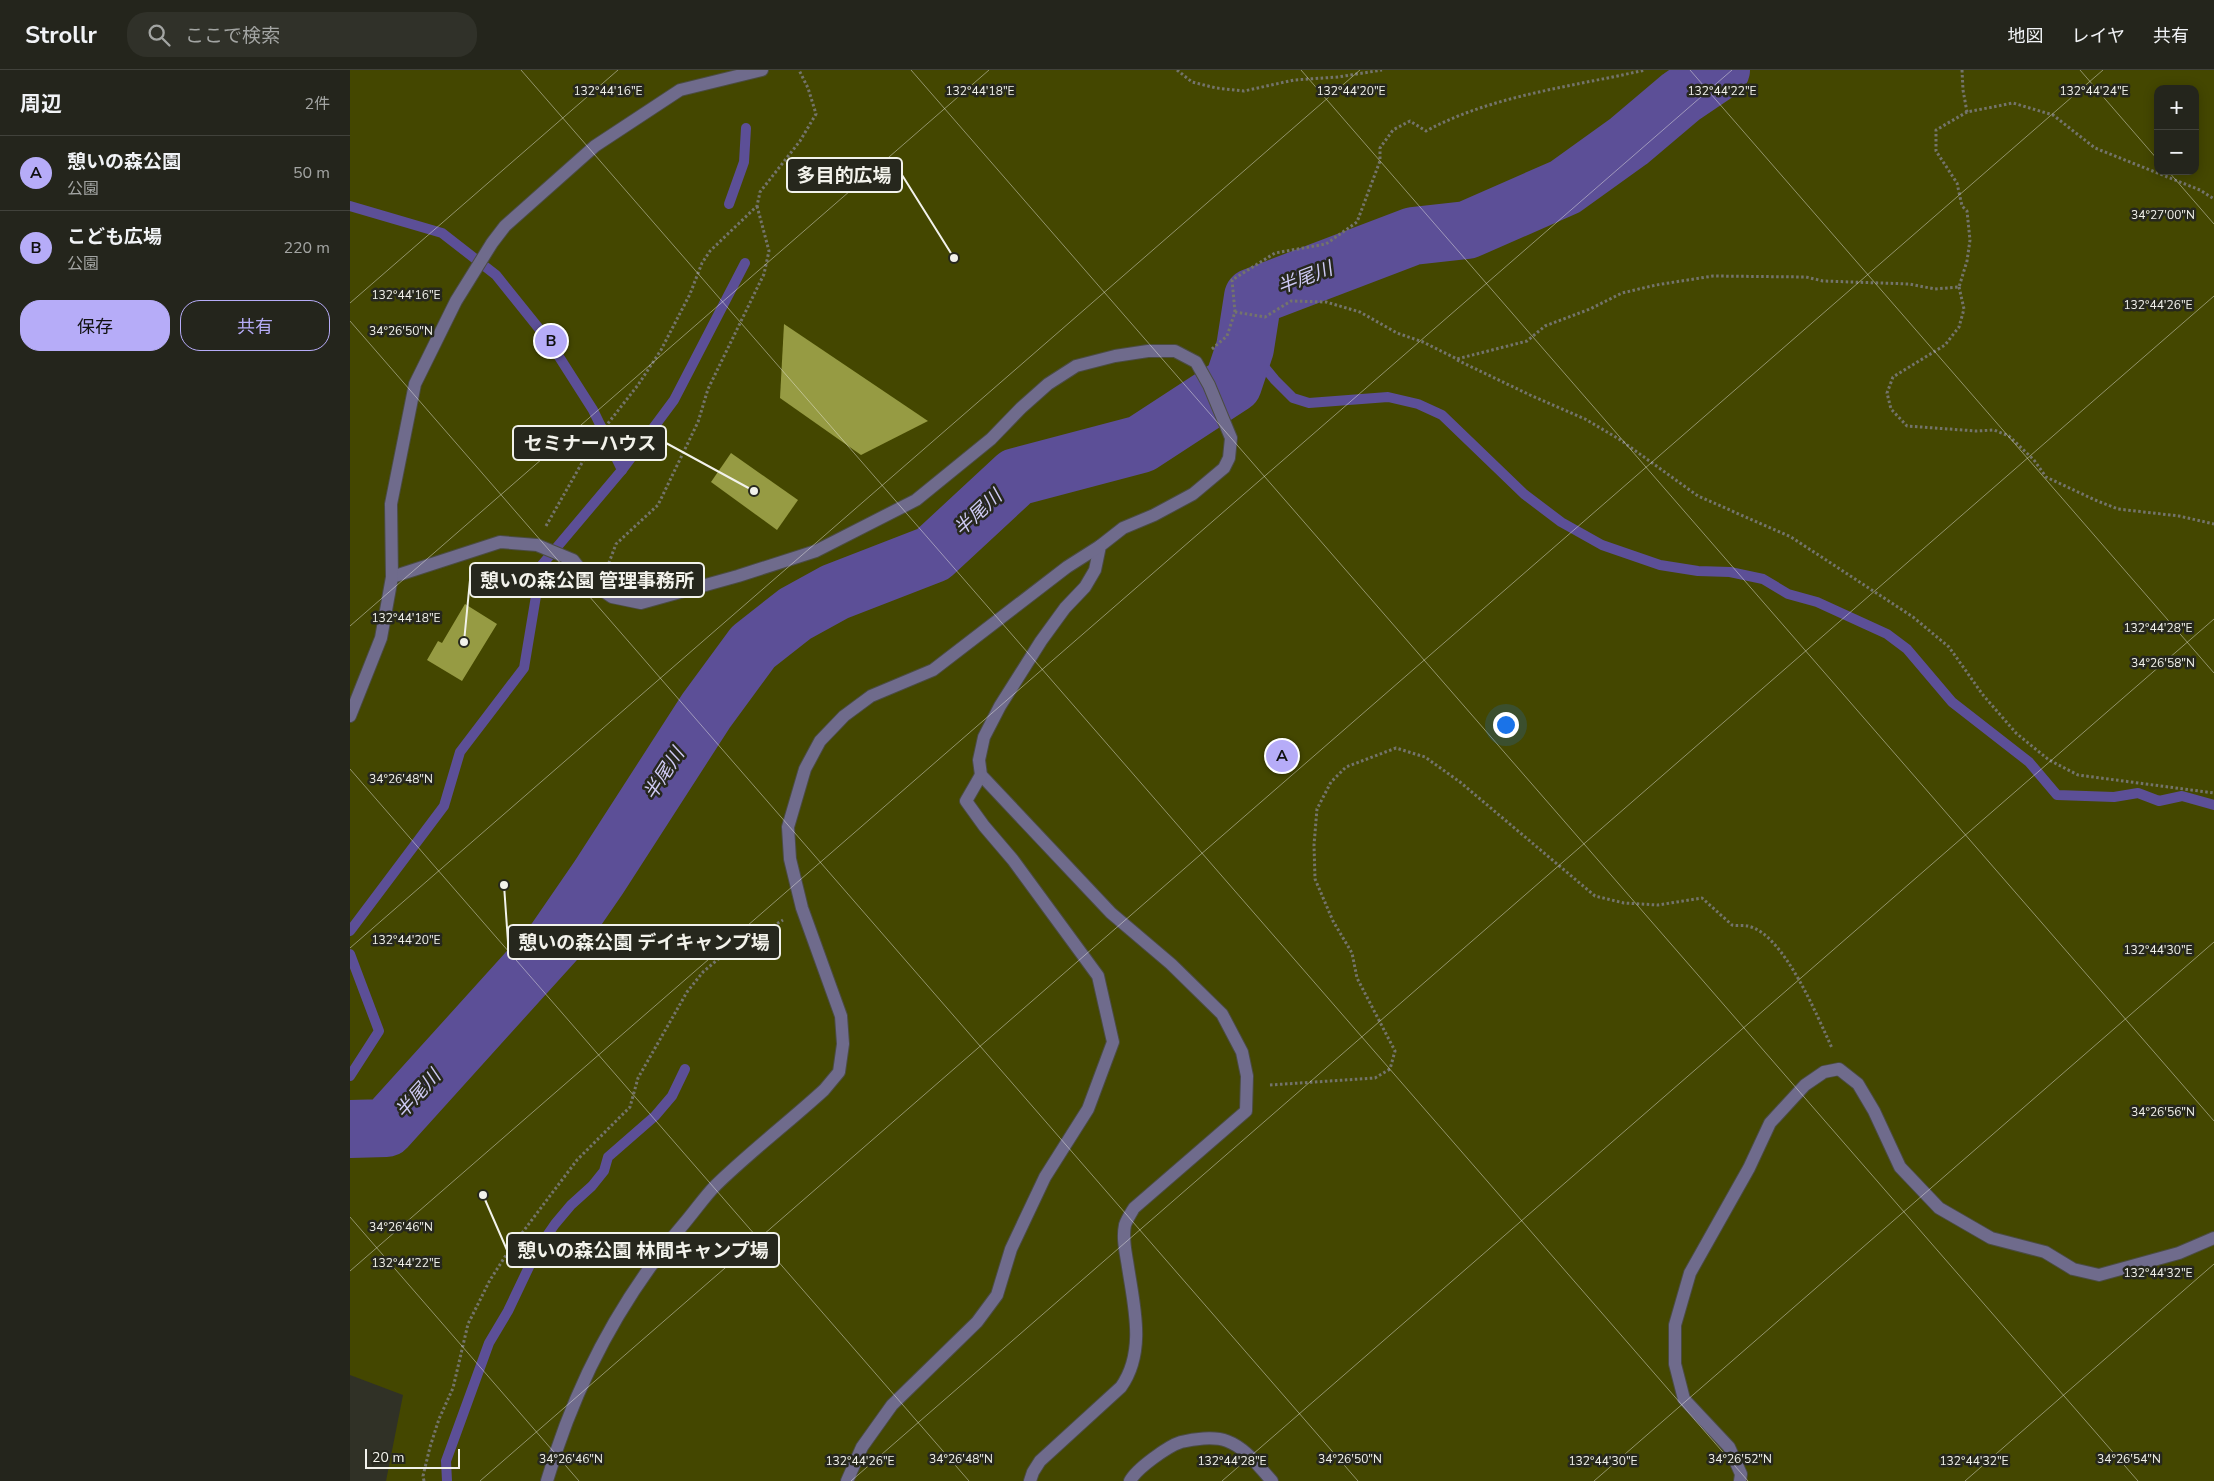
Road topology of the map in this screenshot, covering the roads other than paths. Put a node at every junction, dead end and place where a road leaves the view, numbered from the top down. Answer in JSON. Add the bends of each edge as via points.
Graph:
{"nodes":[{"id":1,"x":762,"y":70,"type":"edge"},
{"id":2,"x":1100,"y":546,"type":"junction"},
{"id":3,"x":392,"y":577,"type":"junction"},
{"id":4,"x":350,"y":716,"type":"edge"},
{"id":5,"x":981,"y":775,"type":"junction"},
{"id":6,"x":2214,"y":1238,"type":"edge"},
{"id":7,"x":547,"y":1481,"type":"edge"},
{"id":8,"x":847,"y":1481,"type":"edge"},
{"id":9,"x":1030,"y":1481,"type":"edge"},
{"id":10,"x":1130,"y":1481,"type":"edge"},
{"id":11,"x":1272,"y":1481,"type":"edge"},
{"id":12,"x":1740,"y":1481,"type":"edge"}],
"edges":[{"from":1,"to":3,"type":"street","via":[[680,90],[595,146],[505,226],[492,243],[466,284],[415,384],[391,504]]},
{"from":2,"to":3,"type":"street","via":[[1124,528],[1193,494],[1224,468],[1229,458],[1231,438],[1209,385],[1196,362],[1175,351],[1148,351],[1076,366],[1048,384],[983,445],[916,500],[816,551],[738,576],[640,603],[612,597],[590,582],[573,560],[538,545],[500,542]]},
{"from":2,"to":5,"type":"street","via":[[1095,570],[1085,587],[1041,641],[1000,706],[984,737],[979,760]]},
{"from":2,"to":7,"type":"street","via":[[1067,567],[933,670],[871,696],[844,716],[820,742],[805,769],[788,827],[790,859],[802,908],[841,1016],[843,1044],[839,1072],[824,1090],[715,1186],[659,1253],[600,1345],[568,1419]]},
{"from":3,"to":4,"type":"street","via":[[382,638]]},
{"from":5,"to":8,"type":"street","via":[[966,801],[1098,976],[1113,1042],[1088,1109],[1045,1177],[1011,1249],[997,1295],[977,1322],[892,1405],[862,1447]]},
{"from":5,"to":9,"type":"street","via":[[1111,913],[1222,1014],[1242,1052],[1247,1076],[1246,1111],[1134,1208],[1125,1224],[1124,1244],[1137,1338],[1129,1376],[1040,1461]]},
{"from":6,"to":12,"type":"street","via":[[2179,1253],[2099,1275],[2073,1269],[2045,1252],[1992,1238],[1939,1208],[1900,1167],[1858,1084],[1839,1069],[1824,1072],[1805,1085],[1770,1123],[1749,1168],[1690,1273],[1675,1325],[1675,1364],[1684,1399],[1729,1447],[1741,1474]]},
{"from":10,"to":11,"type":"street","via":[[1133,1475],[1179,1442],[1204,1439],[1225,1440],[1245,1451]]}]}
